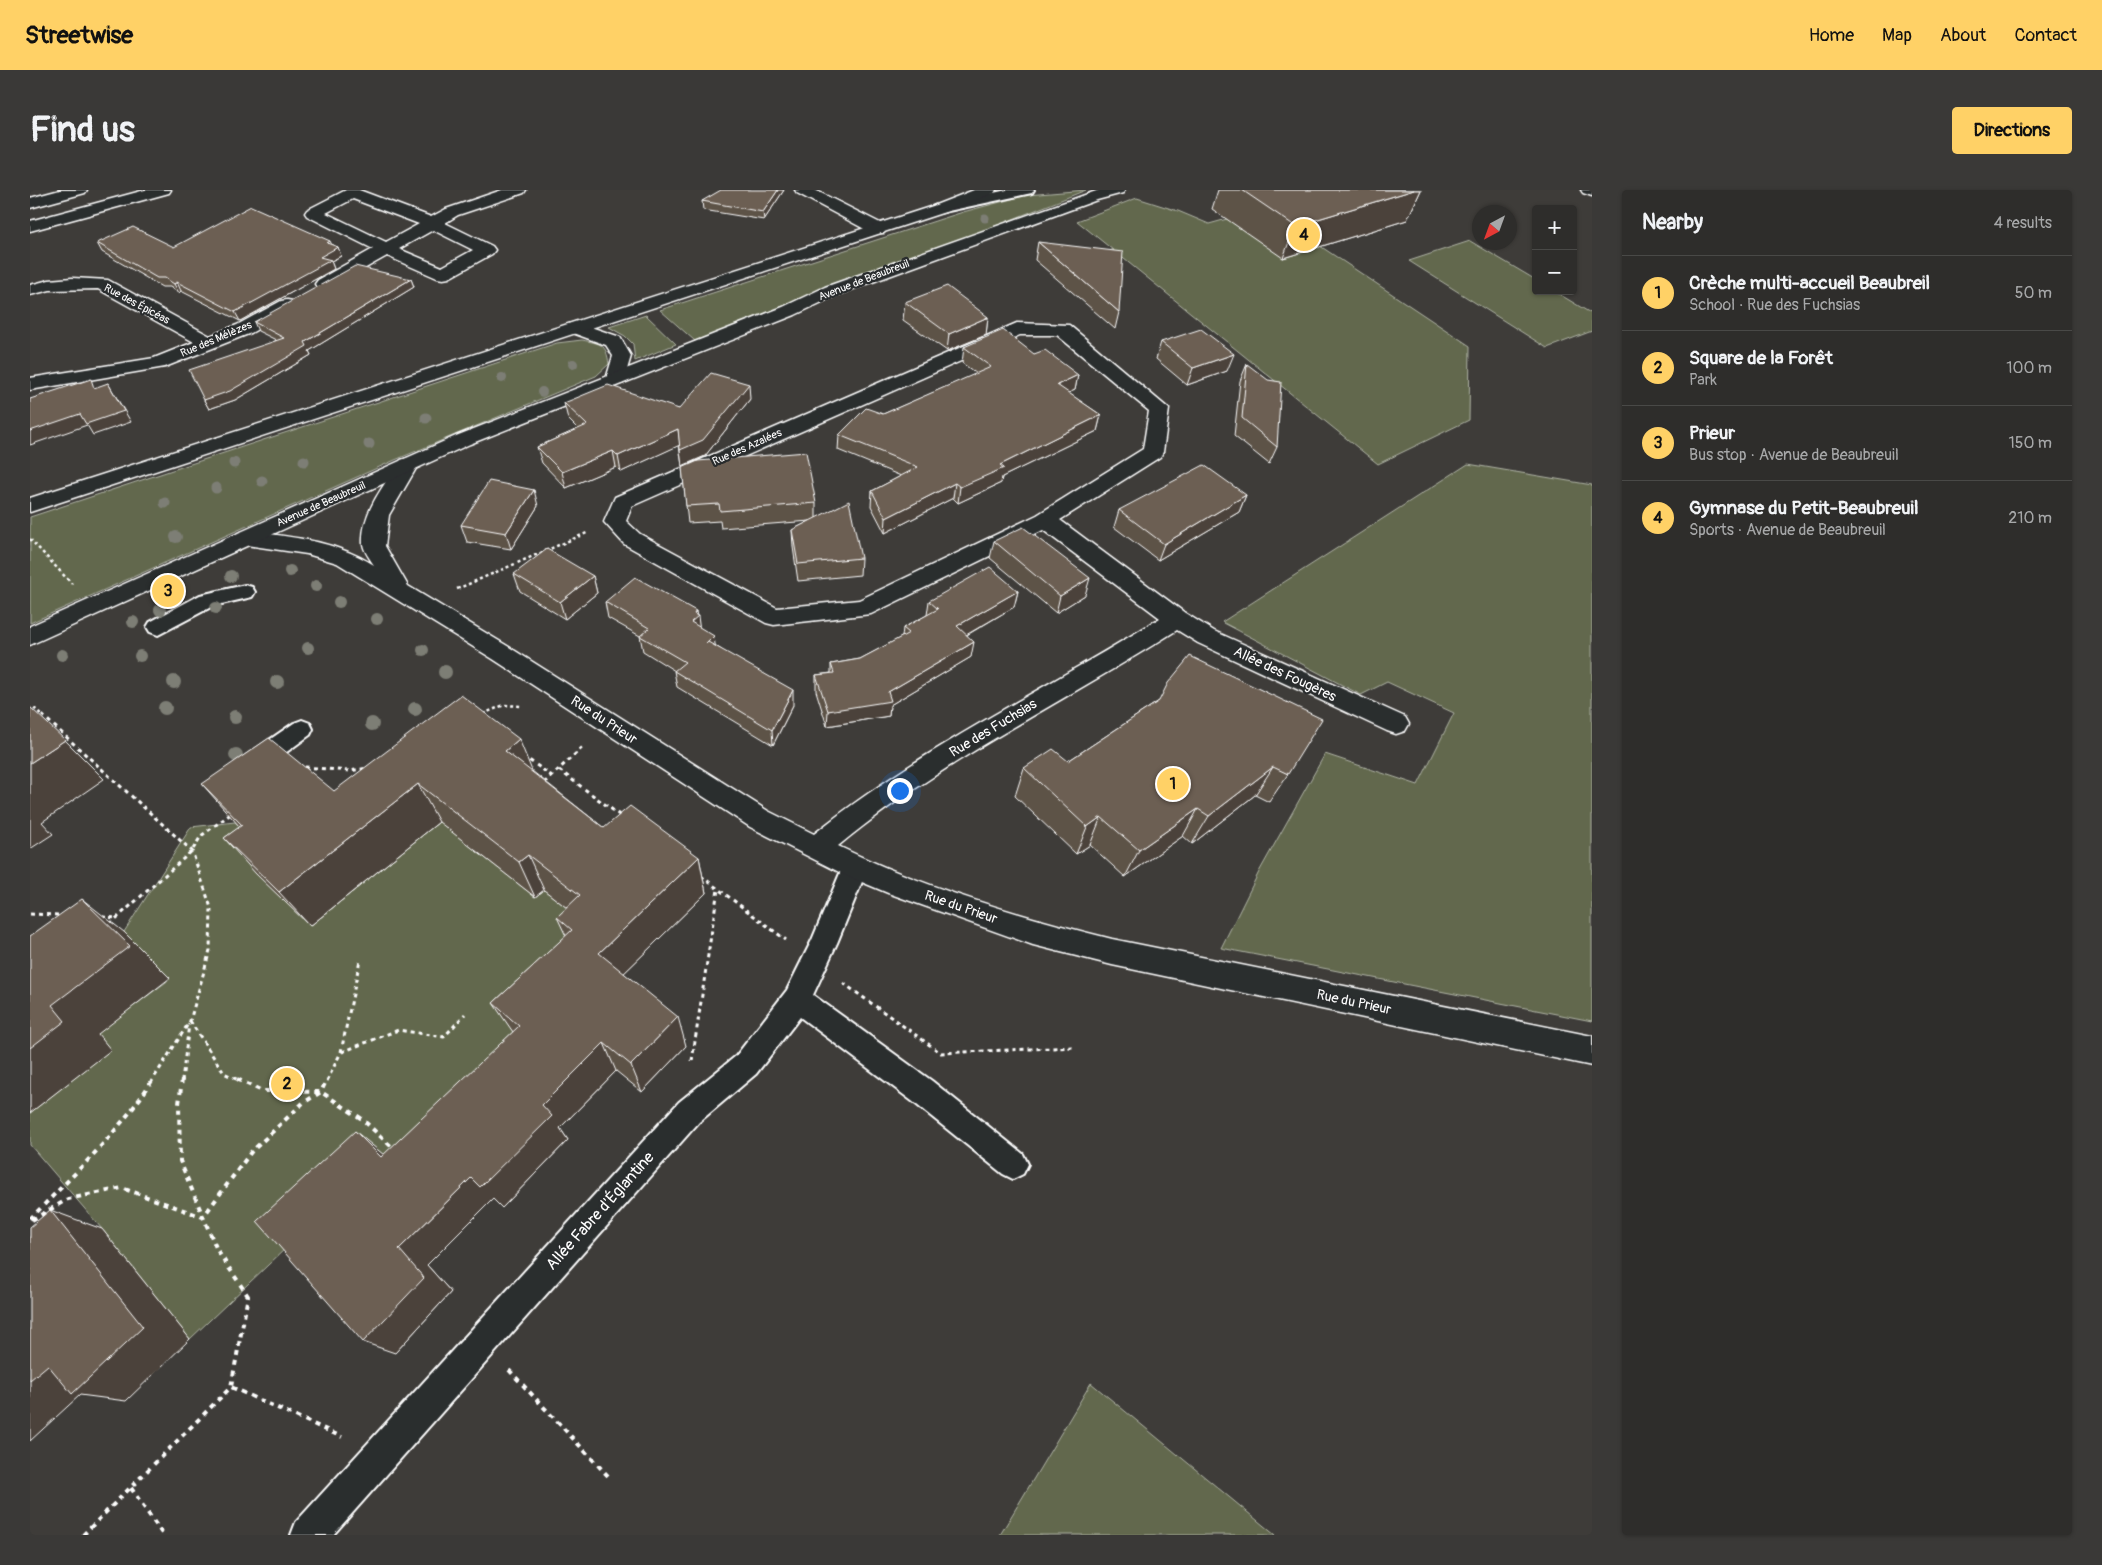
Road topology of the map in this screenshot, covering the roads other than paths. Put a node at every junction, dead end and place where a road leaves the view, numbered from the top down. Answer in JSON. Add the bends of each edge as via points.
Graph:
{"nodes":[{"id":1,"x":79,"y":190,"type":"edge"},
{"id":2,"x":163,"y":190,"type":"edge"},
{"id":3,"x":518,"y":190,"type":"edge"},
{"id":4,"x":802,"y":190,"type":"edge"},
{"id":5,"x":988,"y":190,"type":"edge"},
{"id":6,"x":1027,"y":190,"type":"edge"},
{"id":7,"x":1116,"y":190,"type":"edge"},
{"id":8,"x":1096,"y":193,"type":"edge"},
{"id":9,"x":30,"y":203,"type":"edge"},
{"id":10,"x":939,"y":209,"type":"junction"},
{"id":11,"x":433,"y":223,"type":"junction"},
{"id":12,"x":30,"y":226,"type":"edge"},
{"id":13,"x":878,"y":229,"type":"junction"},
{"id":14,"x":386,"y":249,"type":"junction"},
{"id":15,"x":30,"y":290,"type":"edge"},
{"id":16,"x":576,"y":328,"type":"junction"},
{"id":17,"x":209,"y":343,"type":"junction"},
{"id":18,"x":616,"y":379,"type":"junction"},
{"id":19,"x":30,"y":384,"type":"edge"},
{"id":20,"x":408,"y":465,"type":"junction"},
{"id":21,"x":30,"y":505,"type":"edge"},
{"id":22,"x":1045,"y":520,"type":"junction"},
{"id":23,"x":246,"y":538,"type":"junction"},
{"id":24,"x":245,"y":592,"type":"dead end"},
{"id":25,"x":410,"y":596,"type":"junction"},
{"id":26,"x":1177,"y":619,"type":"junction"},
{"id":27,"x":158,"y":628,"type":"dead end"},
{"id":28,"x":30,"y":636,"type":"edge"},
{"id":29,"x":1396,"y":724,"type":"dead end"},
{"id":30,"x":302,"y":729,"type":"dead end"},
{"id":31,"x":233,"y":778,"type":"edge"},
{"id":32,"x":816,"y":848,"type":"junction"},
{"id":33,"x":856,"y":867,"type":"junction"},
{"id":34,"x":797,"y":999,"type":"junction"},
{"id":35,"x":1592,"y":1051,"type":"edge"},
{"id":36,"x":1013,"y":1164,"type":"dead end"},
{"id":37,"x":309,"y":1535,"type":"edge"}],
"edges":[{"from":1,"to":9,"type":"street"},
{"from":2,"to":12,"type":"street"},
{"from":3,"to":11,"type":"street","name":"Rue des Mélèzes","via":[[452,212]]},
{"from":4,"to":13,"type":"street"},
{"from":5,"to":10,"type":"street"},
{"from":6,"to":10,"type":"lane"},
{"from":7,"to":8,"type":"street","name":"Avenue de Beaubreuil"},
{"from":8,"to":18,"type":"street","name":"Avenue de Beaubreuil","via":[[831,291],[789,312]]},
{"from":10,"to":13,"type":"street"},
{"from":11,"to":14,"type":"street","name":"Rue des Mélèzes"},
{"from":11,"to":14,"type":"street","via":[[486,250],[443,274]]},
{"from":11,"to":14,"type":"street","via":[[352,193],[313,213]]},
{"from":13,"to":16,"type":"street"},
{"from":14,"to":17,"type":"street","name":"Rue des Mélèzes","via":[[244,329]]},
{"from":15,"to":17,"type":"street","name":"Rue des Épicéas","via":[[57,284],[102,284]]},
{"from":16,"to":18,"type":"street","via":[[613,341],[622,356]]},
{"from":16,"to":21,"type":"street"},
{"from":17,"to":19,"type":"street","name":"Rue des Mélèzes","via":[[158,363]]},
{"from":18,"to":20,"type":"street","name":"Avenue de Beaubreuil"},
{"from":20,"to":23,"type":"street","name":"Avenue de Beaubreuil"},
{"from":20,"to":25,"type":"street","name":"Rue du Prieur","via":[[378,516],[374,546]]},
{"from":22,"to":22,"type":"street","name":"Rue des Azalées","via":[[1153,452],[1159,409],[1062,329],[1016,329],[623,502],[615,522],[632,539],[774,617],[863,608]]},
{"from":22,"to":26,"type":"street"},
{"from":23,"to":25,"type":"street","name":"Rue du Prieur","via":[[308,547],[346,558]]},
{"from":23,"to":28,"type":"street","name":"Avenue de Beaubreuil"},
{"from":24,"to":27,"type":"lane","via":[[207,600]]},
{"from":25,"to":32,"type":"street","name":"Rue du Prieur","via":[[759,820]]},
{"from":26,"to":29,"type":"street","name":"Allée des Fougères","via":[[1206,637]]},
{"from":26,"to":32,"type":"street","name":"Rue des Fuchsias","via":[[1107,663],[992,727],[864,809]]},
{"from":30,"to":31,"type":"lane"},
{"from":32,"to":33,"type":"street","name":"Rue du Prieur"},
{"from":33,"to":34,"type":"lane","name":"Allée Fabre d'Églantine"},
{"from":33,"to":35,"type":"street","name":"Rue du Prieur","via":[[898,886],[1034,932],[1112,952]]},
{"from":34,"to":36,"type":"lane","via":[[922,1091]]},
{"from":34,"to":37,"type":"lane","name":"Allée Fabre d'Églantine","via":[[746,1066],[689,1112]]}]}
